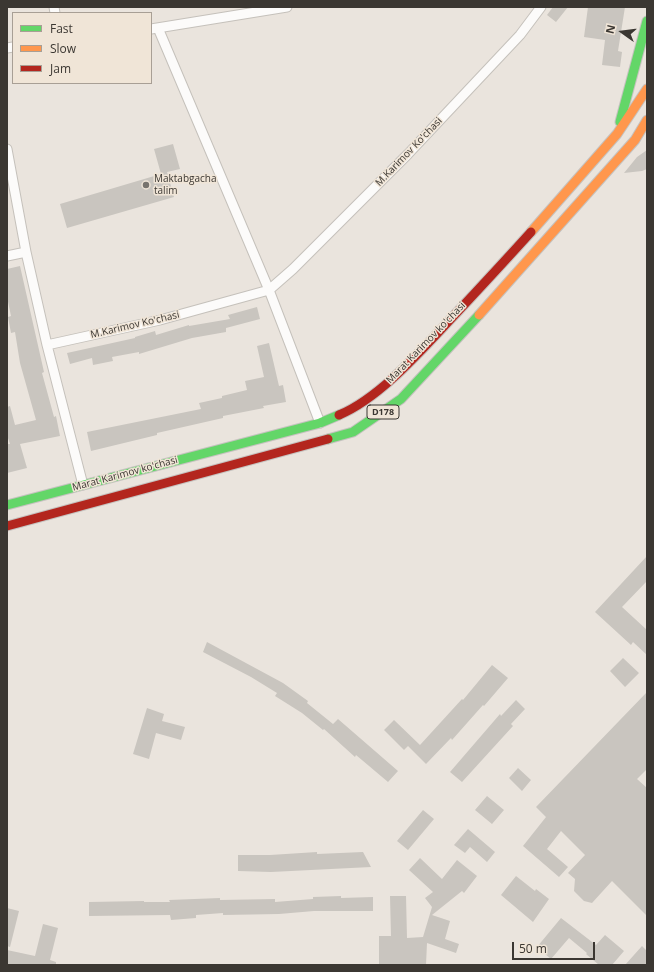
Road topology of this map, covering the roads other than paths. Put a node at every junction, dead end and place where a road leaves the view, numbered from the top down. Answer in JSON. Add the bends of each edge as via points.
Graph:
{"nodes":[{"id":1,"x":287,"y":7,"type":"edge"},
{"id":2,"x":541,"y":7,"type":"edge"},
{"id":3,"x":647,"y":21,"type":"edge"},
{"id":4,"x":155,"y":28,"type":"edge"},
{"id":5,"x":647,"y":89,"type":"edge"},
{"id":6,"x":647,"y":120,"type":"edge"},
{"id":7,"x":617,"y":134,"type":"junction"},
{"id":8,"x":647,"y":136,"type":"edge"},
{"id":9,"x":635,"y":140,"type":"junction"},
{"id":10,"x":7,"y":149,"type":"edge"},
{"id":11,"x":26,"y":252,"type":"junction"},
{"id":12,"x":7,"y":256,"type":"edge"},
{"id":13,"x":269,"y":290,"type":"junction"},
{"id":14,"x":47,"y":345,"type":"junction"},
{"id":15,"x":320,"y":423,"type":"junction"},
{"id":16,"x":83,"y":485,"type":"junction"},
{"id":17,"x":7,"y":505,"type":"edge"},
{"id":18,"x":7,"y":526,"type":"edge"}],
"edges":[{"from":1,"to":4,"type":"street"},
{"from":2,"to":13,"type":"street","name":"M.Karimov Ko'chasi","via":[[520,35],[408,154]]},
{"from":3,"to":7,"type":"main road"},
{"from":4,"to":13,"type":"street"},
{"from":5,"to":7,"type":"main road","name":"Marat Karimov ko'chasi","number":"D178"},
{"from":6,"to":9,"type":"main road","name":"Marat Karimov ko'chasi","number":"D178"},
{"from":7,"to":15,"type":"main road","name":"Marat Karimov ko'chasi","number":"D178","via":[[506,260],[417,355],[378,391],[347,412]]},
{"from":8,"to":9,"type":"main road"},
{"from":9,"to":18,"type":"main road","name":"Marat Karimov ko'chasi","number":"D178","via":[[401,399],[354,432]]},
{"from":10,"to":11,"type":"street"},
{"from":11,"to":12,"type":"street"},
{"from":11,"to":14,"type":"street"},
{"from":13,"to":14,"type":"street","name":"M.Karimov Ko'chasi","via":[[160,320]]},
{"from":13,"to":15,"type":"street"},
{"from":14,"to":16,"type":"street"},
{"from":15,"to":16,"type":"main road","name":"Marat Karimov ko'chasi","number":"D178"},
{"from":16,"to":17,"type":"main road","name":"Marat Karimov ko'chasi","number":"D178"}]}
